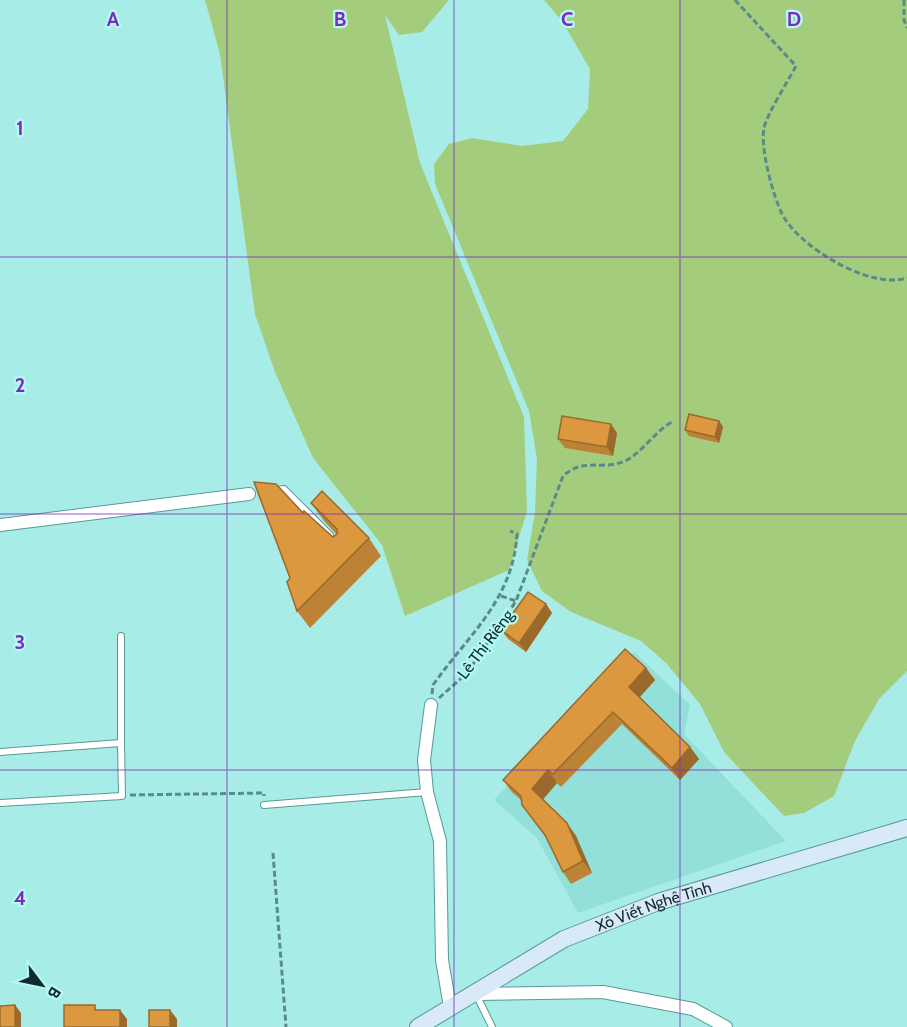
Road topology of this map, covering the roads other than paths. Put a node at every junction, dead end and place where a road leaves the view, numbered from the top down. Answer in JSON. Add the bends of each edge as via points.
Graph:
{"nodes":[{"id":1,"x":272,"y":490,"type":"edge"},
{"id":2,"x":254,"y":493,"type":"edge"},
{"id":3,"x":0,"y":525,"type":"edge"},
{"id":4,"x":337,"y":542,"type":"edge"},
{"id":5,"x":121,"y":636,"type":"dead end"},
{"id":6,"x":431,"y":705,"type":"road end"},
{"id":7,"x":121,"y":743,"type":"junction"},
{"id":8,"x":0,"y":752,"type":"edge"},
{"id":9,"x":427,"y":792,"type":"junction"},
{"id":10,"x":0,"y":803,"type":"edge"},
{"id":11,"x":264,"y":805,"type":"road end"},
{"id":12,"x":907,"y":828,"type":"edge"},
{"id":13,"x":476,"y":994,"type":"junction"},
{"id":14,"x":450,"y":1007,"type":"junction"},
{"id":15,"x":418,"y":1027,"type":"edge"},
{"id":16,"x":492,"y":1027,"type":"edge"},
{"id":17,"x":726,"y":1027,"type":"edge"}],
"edges":[{"from":1,"to":4,"type":"lane","via":[[284,489]]},
{"from":2,"to":3,"type":"street"},
{"from":5,"to":7,"type":"lane"},
{"from":6,"to":9,"type":"street","via":[[424,760]]},
{"from":7,"to":8,"type":"lane"},
{"from":7,"to":10,"type":"lane","via":[[123,796]]},
{"from":9,"to":11,"type":"lane"},
{"from":9,"to":14,"type":"street","via":[[440,841],[442,960]]},
{"from":12,"to":13,"type":"main road","name":"Xô Viết Nghệ Tỉnh","via":[[658,902],[564,939]]},
{"from":13,"to":14,"type":"main road","name":"Xô Viết Nghệ Tỉnh"},
{"from":13,"to":16,"type":"lane"},
{"from":13,"to":17,"type":"street","via":[[603,992],[693,1009]]},
{"from":14,"to":15,"type":"main road","name":"Xô Viết Nghệ Tỉnh"}]}
